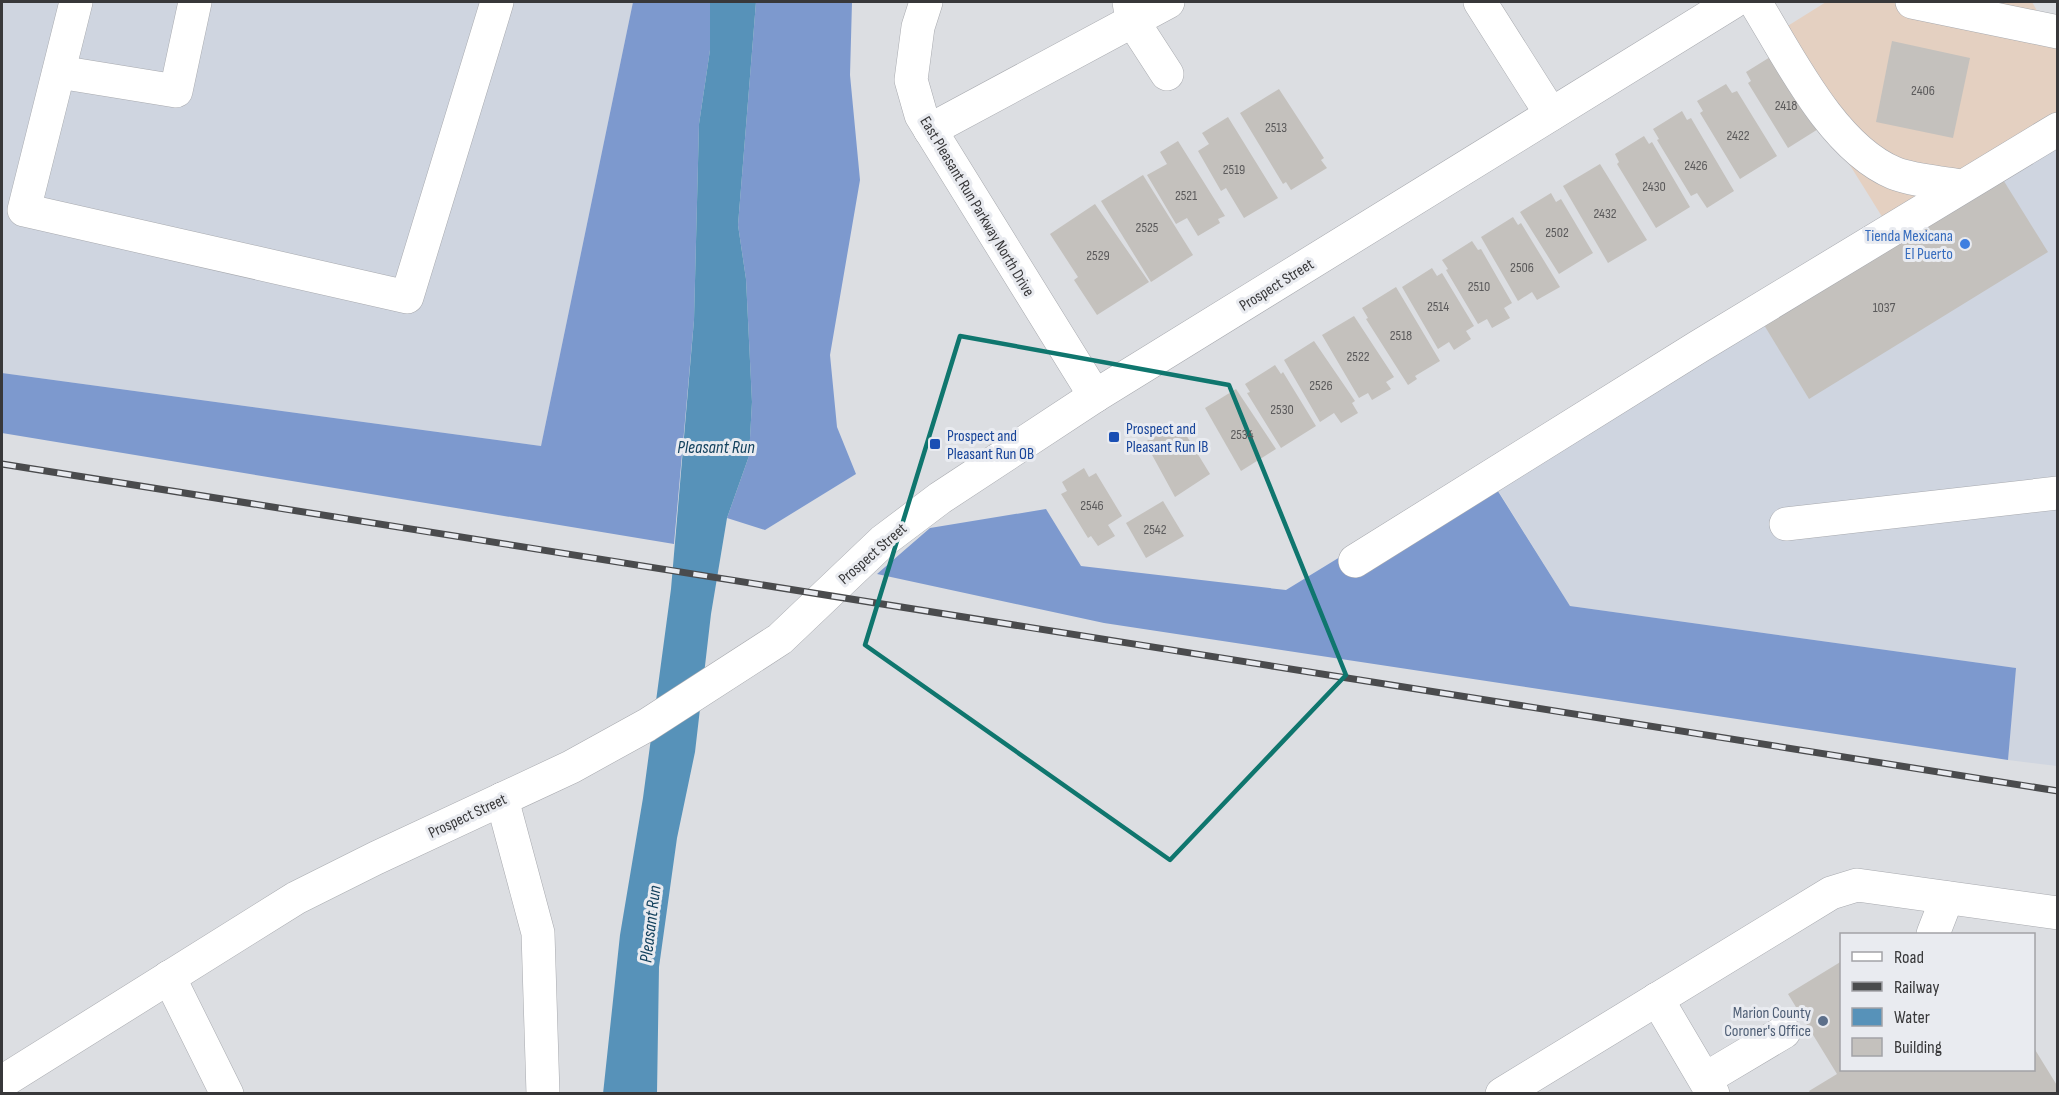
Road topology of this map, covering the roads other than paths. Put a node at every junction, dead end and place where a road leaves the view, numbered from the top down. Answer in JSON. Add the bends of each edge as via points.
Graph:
{"nodes":[{"id":1,"x":76,"y":2,"type":"edge"},
{"id":2,"x":195,"y":2,"type":"edge"},
{"id":3,"x":497,"y":2,"type":"edge"},
{"id":4,"x":926,"y":2,"type":"edge"},
{"id":5,"x":1168,"y":2,"type":"edge"},
{"id":6,"x":1480,"y":2,"type":"edge"},
{"id":7,"x":1733,"y":2,"type":"edge"},
{"id":8,"x":1755,"y":2,"type":"edge"},
{"id":9,"x":1912,"y":2,"type":"edge"},
{"id":10,"x":1131,"y":11,"type":"edge"},
{"id":11,"x":2058,"y":32,"type":"edge"},
{"id":12,"x":59,"y":72,"type":"junction"},
{"id":13,"x":1167,"y":74,"type":"dead end"},
{"id":14,"x":1551,"y":114,"type":"junction"},
{"id":15,"x":2058,"y":129,"type":"edge"},
{"id":16,"x":930,"y":130,"type":"junction"},
{"id":17,"x":1961,"y":186,"type":"junction"},
{"id":18,"x":1095,"y":396,"type":"junction"},
{"id":19,"x":2058,"y":492,"type":"edge"},
{"id":20,"x":1786,"y":524,"type":"dead end"},
{"id":21,"x":1355,"y":561,"type":"dead end"},
{"id":22,"x":502,"y":799,"type":"junction"},
{"id":23,"x":1947,"y":898,"type":"junction"},
{"id":24,"x":2058,"y":914,"type":"edge"},
{"id":25,"x":1933,"y":933,"type":"edge"},
{"id":26,"x":169,"y":977,"type":"junction"},
{"id":27,"x":1657,"y":999,"type":"junction"},
{"id":28,"x":1784,"y":1032,"type":"dead end"},
{"id":29,"x":2,"y":1082,"type":"edge"},
{"id":30,"x":1709,"y":1086,"type":"edge"},
{"id":31,"x":227,"y":1094,"type":"edge"},
{"id":32,"x":543,"y":1094,"type":"edge"},
{"id":33,"x":1502,"y":1094,"type":"edge"}],
"edges":[{"from":1,"to":12,"type":"main road"},
{"from":2,"to":12,"type":"main road","via":[[176,91]]},
{"from":3,"to":12,"type":"main road","via":[[407,297],[24,210]]},
{"from":4,"to":16,"type":"main road","name":"East Pleasant Run Parkway North Drive","via":[[918,27],[911,80],[921,115]]},
{"from":5,"to":10,"type":"main road"},
{"from":6,"to":14,"type":"main road"},
{"from":7,"to":14,"type":"main road","name":"Prospect Street"},
{"from":8,"to":17,"type":"main road","via":[[1841,135],[1862,154],[1895,173]]},
{"from":9,"to":11,"type":"main road"},
{"from":10,"to":13,"type":"main road"},
{"from":10,"to":16,"type":"main road"},
{"from":14,"to":18,"type":"main road","name":"Prospect Street"},
{"from":15,"to":17,"type":"main road"},
{"from":16,"to":18,"type":"main road","name":"East Pleasant Run Parkway North Drive"},
{"from":17,"to":21,"type":"main road"},
{"from":18,"to":22,"type":"main road","name":"Prospect Street","via":[[940,498],[883,541],[780,639],[747,662],[647,725]]},
{"from":19,"to":20,"type":"main road"},
{"from":22,"to":26,"type":"main road","name":"Prospect Street","via":[[296,898]]},
{"from":22,"to":32,"type":"main road","via":[[538,933]]},
{"from":23,"to":24,"type":"main road"},
{"from":23,"to":25,"type":"main road"},
{"from":23,"to":27,"type":"main road","via":[[1857,885],[1832,893]]},
{"from":26,"to":29,"type":"main road","name":"Prospect Street"},
{"from":26,"to":31,"type":"main road"},
{"from":27,"to":30,"type":"main road"},
{"from":27,"to":33,"type":"main road"},
{"from":28,"to":30,"type":"main road"}]}
